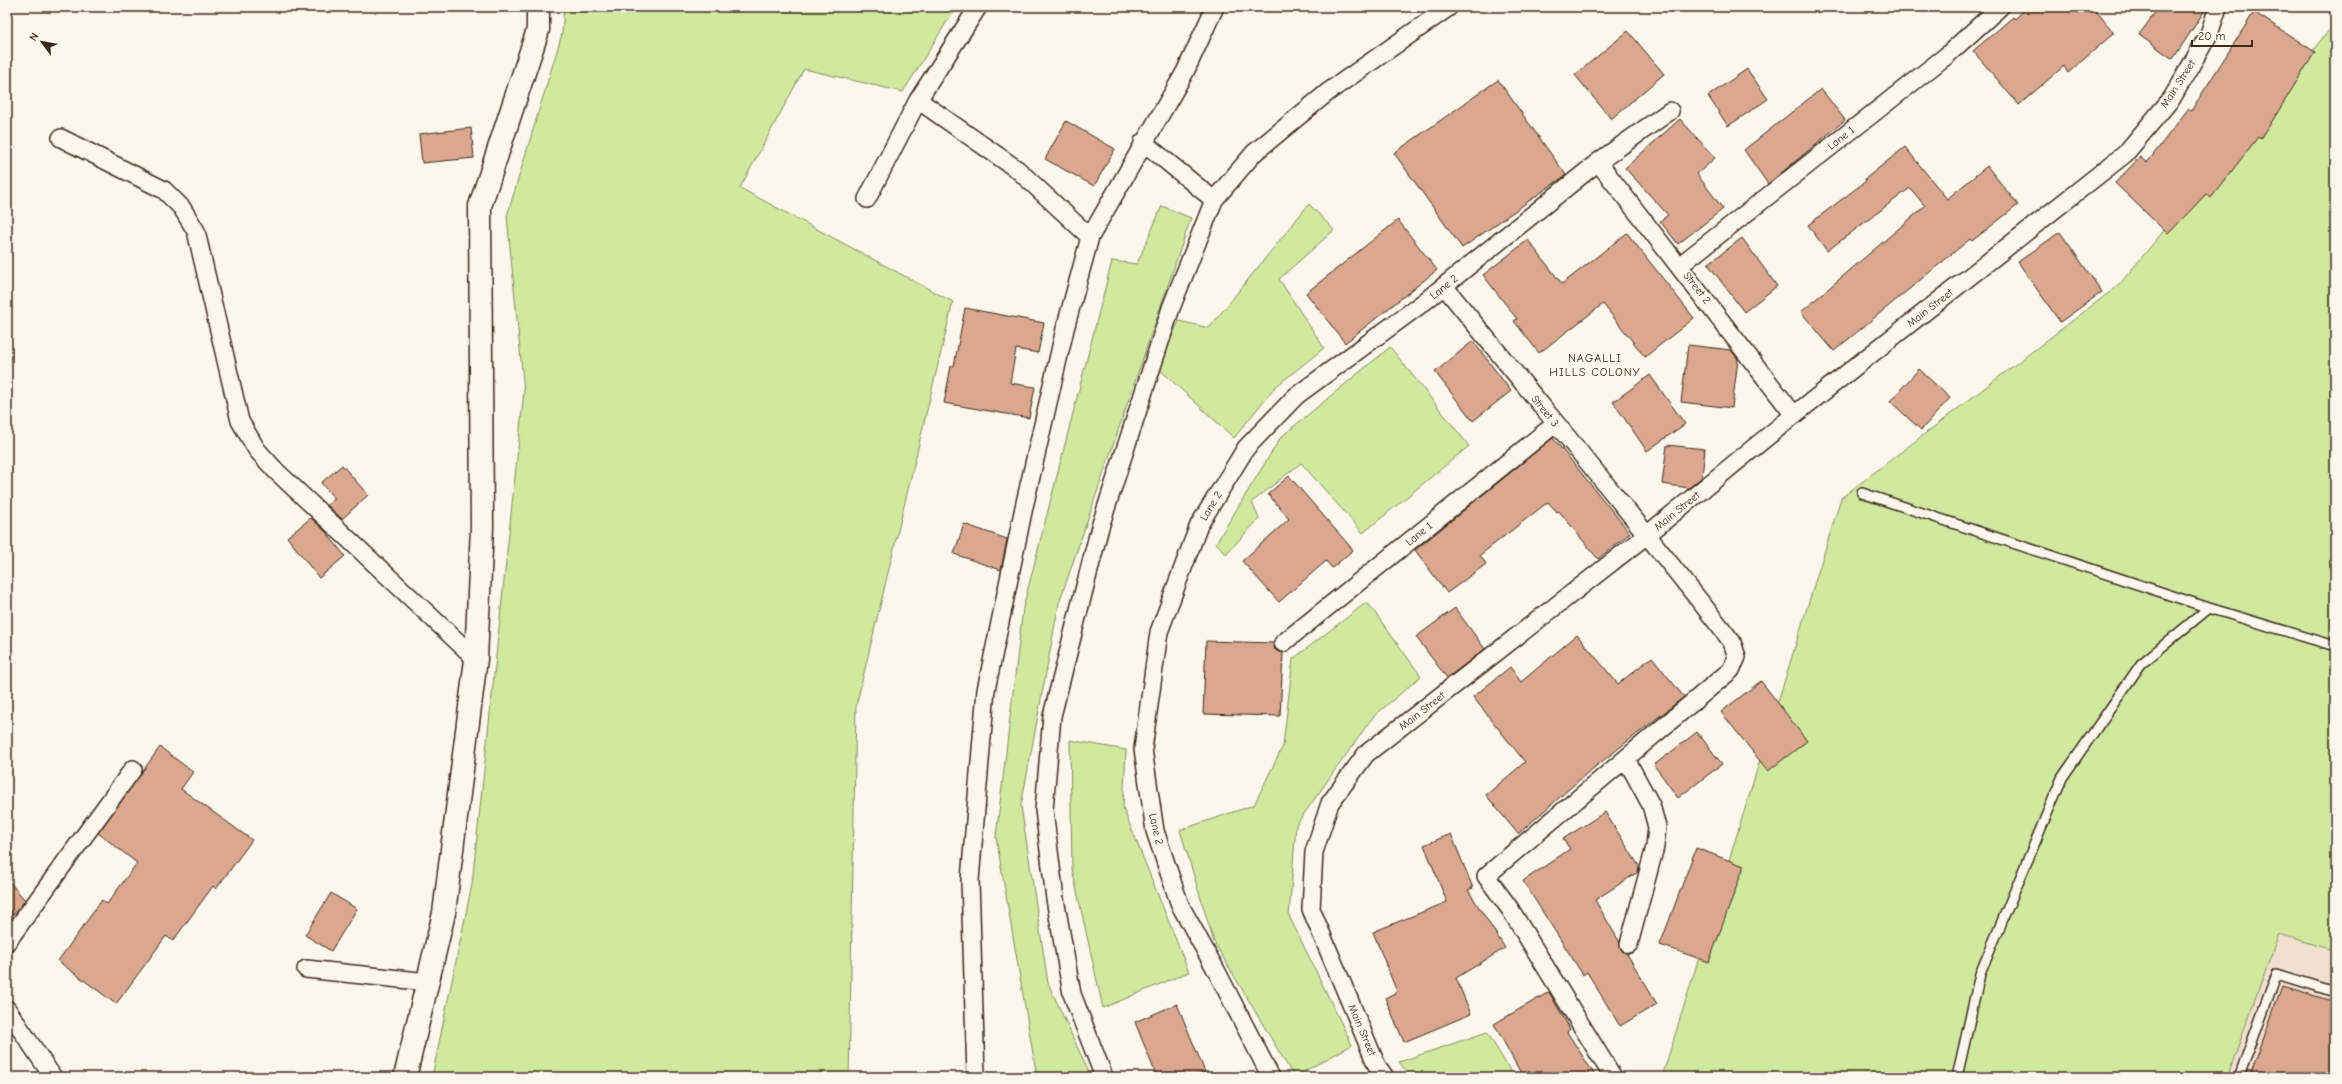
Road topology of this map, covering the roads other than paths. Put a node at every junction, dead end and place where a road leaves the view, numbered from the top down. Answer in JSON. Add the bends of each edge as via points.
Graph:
{"nodes":[{"id":1,"x":538,"y":7,"type":"edge"},
{"id":2,"x":978,"y":7,"type":"edge"},
{"id":3,"x":1215,"y":7,"type":"edge"},
{"id":4,"x":1449,"y":7,"type":"edge"},
{"id":5,"x":2000,"y":7,"type":"edge"},
{"id":6,"x":2218,"y":7,"type":"edge"},
{"id":7,"x":918,"y":100,"type":"junction"},
{"id":8,"x":1670,"y":111,"type":"dead end"},
{"id":9,"x":61,"y":138,"type":"dead end"},
{"id":10,"x":1143,"y":142,"type":"junction"},
{"id":11,"x":1598,"y":162,"type":"junction"},
{"id":12,"x":867,"y":199,"type":"dead end"},
{"id":13,"x":1214,"y":200,"type":"junction"},
{"id":14,"x":1090,"y":237,"type":"junction"},
{"id":15,"x":1679,"y":266,"type":"junction"},
{"id":16,"x":1444,"y":286,"type":"junction"},
{"id":17,"x":1794,"y":415,"type":"junction"},
{"id":18,"x":1555,"y":424,"type":"junction"},
{"id":19,"x":1862,"y":493,"type":"dead end"},
{"id":20,"x":1648,"y":534,"type":"junction"},
{"id":21,"x":2209,"y":608,"type":"junction"},
{"id":22,"x":1283,"y":643,"type":"dead end"},
{"id":23,"x":2335,"y":646,"type":"edge"},
{"id":24,"x":476,"y":659,"type":"junction"},
{"id":25,"x":1626,"y":759,"type":"junction"},
{"id":26,"x":133,"y":769,"type":"dead end"},
{"id":27,"x":7,"y":942,"type":"edge"},
{"id":28,"x":1629,"y":944,"type":"dead end"},
{"id":29,"x":306,"y":969,"type":"dead end"},
{"id":30,"x":428,"y":982,"type":"junction"},
{"id":31,"x":2335,"y":992,"type":"edge"},
{"id":32,"x":7,"y":1010,"type":"edge"},
{"id":33,"x":53,"y":1077,"type":"edge"},
{"id":34,"x":405,"y":1077,"type":"edge"},
{"id":35,"x":976,"y":1077,"type":"edge"},
{"id":36,"x":1104,"y":1077,"type":"edge"},
{"id":37,"x":1271,"y":1077,"type":"edge"},
{"id":38,"x":1385,"y":1077,"type":"edge"},
{"id":39,"x":1613,"y":1077,"type":"edge"},
{"id":40,"x":1956,"y":1077,"type":"edge"},
{"id":41,"x":2239,"y":1077,"type":"edge"}],
"edges":[{"from":1,"to":24,"type":"street","via":[[538,30],[480,206],[482,527]]},
{"from":2,"to":7,"type":"street"},
{"from":3,"to":10,"type":"street","via":[[1185,72]]},
{"from":4,"to":13,"type":"street","via":[[1328,92],[1254,153]]},
{"from":5,"to":15,"type":"street","name":"Lane 1","via":[[1946,56]]},
{"from":6,"to":17,"type":"street","name":"Main Street","via":[[2209,34],[2172,98],[2125,154]]},
{"from":7,"to":12,"type":"street"},
{"from":7,"to":14,"type":"street","via":[[1018,170]]},
{"from":8,"to":11,"type":"street","name":"Lane 2"},
{"from":9,"to":24,"type":"street","via":[[164,190],[182,208],[196,231],[240,422],[257,450],[276,471]]},
{"from":10,"to":13,"type":"street"},
{"from":10,"to":14,"type":"street"},
{"from":11,"to":15,"type":"street","name":"Street 2"},
{"from":11,"to":16,"type":"street","name":"Lane 2"},
{"from":13,"to":36,"type":"street","via":[[1171,308],[1100,527],[1052,716],[1044,810],[1055,899],[1072,994]]},
{"from":14,"to":35,"type":"street","via":[[1065,329],[1024,507],[986,690],[970,880]]},
{"from":15,"to":17,"type":"street","name":"Street 2"},
{"from":16,"to":18,"type":"street","name":"Street 3"},
{"from":16,"to":37,"type":"street","name":"Lane 2","via":[[1296,396],[1246,448],[1199,524],[1159,632],[1143,749],[1155,831],[1180,905]]},
{"from":17,"to":20,"type":"street","name":"Main Street"},
{"from":18,"to":20,"type":"street","name":"Street 3"},
{"from":18,"to":22,"type":"street","name":"Lane 1"},
{"from":19,"to":21,"type":"lane"},
{"from":20,"to":25,"type":"street","name":"Street 3","via":[[1732,642],[1737,657],[1731,670]]},
{"from":20,"to":38,"type":"street","name":"Main Street","via":[[1366,754],[1330,803],[1314,852],[1311,910],[1377,1066]]},
{"from":21,"to":23,"type":"lane"},
{"from":21,"to":40,"type":"lane","via":[[2141,664],[2062,778],[1980,974]]},
{"from":24,"to":30,"type":"street","via":[[444,913]]},
{"from":25,"to":28,"type":"street","via":[[1651,805],[1657,827],[1655,847]]},
{"from":25,"to":39,"type":"street","name":"Street 3","via":[[1486,876],[1510,909]]},
{"from":26,"to":27,"type":"street"},
{"from":29,"to":30,"type":"street"},
{"from":30,"to":34,"type":"street"},
{"from":31,"to":41,"type":"lane","via":[[2277,974]]},
{"from":32,"to":33,"type":"street"}]}
